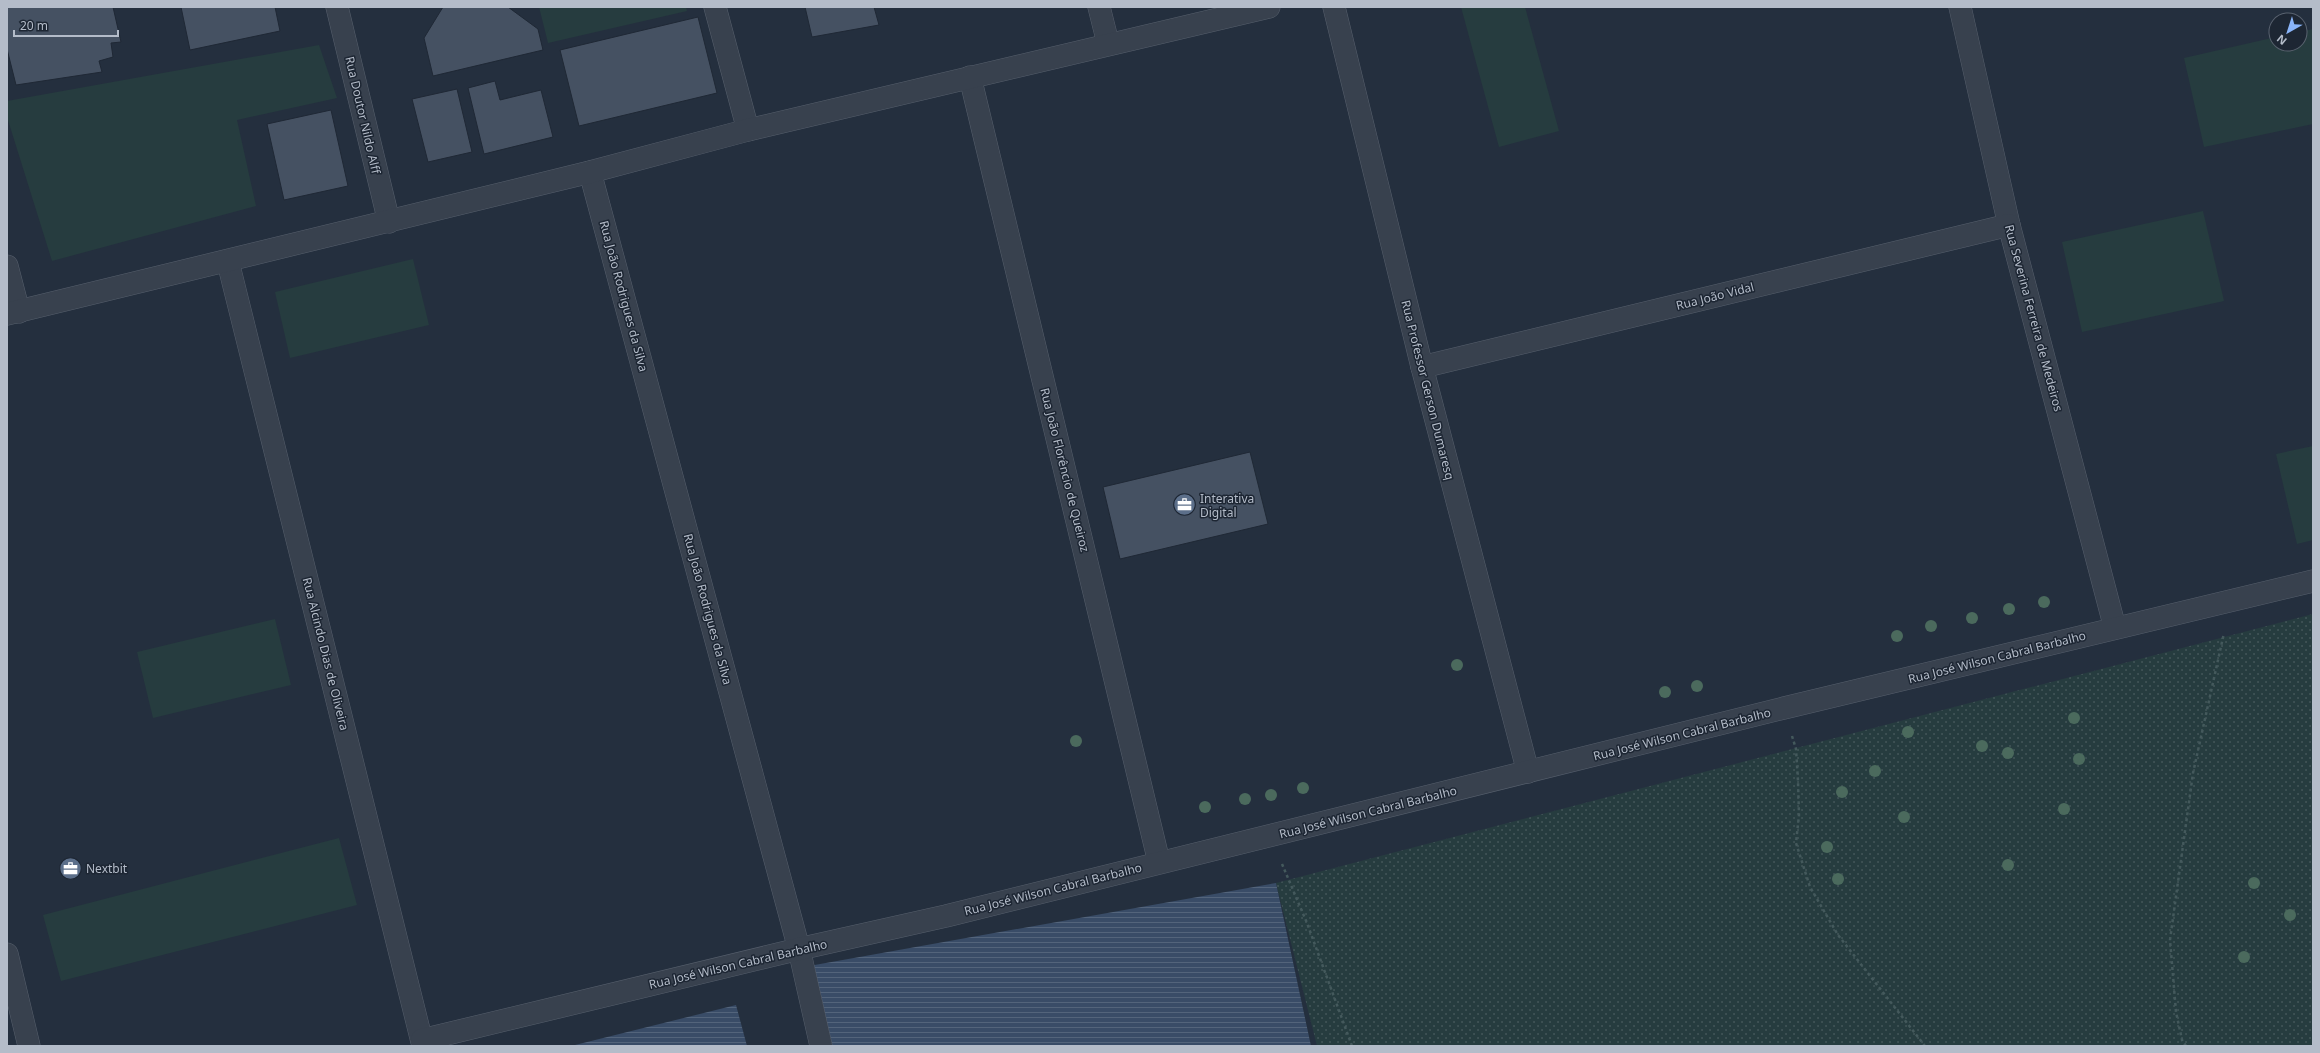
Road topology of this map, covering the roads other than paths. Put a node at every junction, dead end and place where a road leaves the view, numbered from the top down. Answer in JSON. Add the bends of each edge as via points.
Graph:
{"nodes":[{"id":1,"x":337,"y":7,"type":"edge"},
{"id":2,"x":715,"y":7,"type":"edge"},
{"id":3,"x":1099,"y":7,"type":"edge"},
{"id":4,"x":1269,"y":7,"type":"edge"},
{"id":5,"x":1334,"y":7,"type":"edge"},
{"id":6,"x":1960,"y":7,"type":"edge"},
{"id":7,"x":1108,"y":43,"type":"junction"},
{"id":8,"x":970,"y":77,"type":"junction"},
{"id":9,"x":748,"y":130,"type":"junction"},
{"id":10,"x":590,"y":172,"type":"junction"},
{"id":11,"x":389,"y":222,"type":"junction"},
{"id":12,"x":2009,"y":225,"type":"junction"},
{"id":13,"x":228,"y":262,"type":"junction"},
{"id":14,"x":7,"y":266,"type":"edge"},
{"id":15,"x":13,"y":313,"type":"edge"},
{"id":16,"x":1422,"y":367,"type":"junction"},
{"id":17,"x":2313,"y":581,"type":"edge"},
{"id":18,"x":2115,"y":628,"type":"junction"},
{"id":19,"x":1528,"y":772,"type":"junction"},
{"id":20,"x":1159,"y":862,"type":"junction"},
{"id":21,"x":799,"y":949,"type":"junction"},
{"id":22,"x":7,"y":954,"type":"edge"},
{"id":23,"x":422,"y":1043,"type":"edge"},
{"id":24,"x":29,"y":1046,"type":"edge"},
{"id":25,"x":821,"y":1046,"type":"edge"}],
"edges":[{"from":1,"to":11,"type":"street","name":"Rua Doutor Nildo Alff"},
{"from":2,"to":9,"type":"street"},
{"from":3,"to":7,"type":"street"},
{"from":4,"to":7,"type":"street"},
{"from":5,"to":16,"type":"street","name":"Rua Professor Gerson Dumaresq"},
{"from":6,"to":12,"type":"street","name":"Rua Severina Ferreira de Medeiros"},
{"from":7,"to":8,"type":"street"},
{"from":8,"to":9,"type":"street"},
{"from":8,"to":20,"type":"street","name":"Rua João Florêncio de Queiroz"},
{"from":9,"to":10,"type":"street"},
{"from":10,"to":11,"type":"street"},
{"from":10,"to":21,"type":"street","name":"Rua João Rodrigues da Silva"},
{"from":11,"to":13,"type":"street"},
{"from":12,"to":16,"type":"street","name":"Rua João Vidal"},
{"from":12,"to":18,"type":"street","name":"Rua Severina Ferreira de Medeiros"},
{"from":13,"to":15,"type":"street"},
{"from":13,"to":23,"type":"street","name":"Rua Alcindo Dias de Oliveira"},
{"from":14,"to":15,"type":"street"},
{"from":16,"to":19,"type":"street","name":"Rua Professor Gerson Dumaresq"},
{"from":17,"to":18,"type":"street","name":"Rua José Wilson Cabral Barbalho"},
{"from":18,"to":19,"type":"street","name":"Rua José Wilson Cabral Barbalho"},
{"from":19,"to":20,"type":"street","name":"Rua José Wilson Cabral Barbalho"},
{"from":20,"to":21,"type":"street","name":"Rua José Wilson Cabral Barbalho","via":[[946,916]]},
{"from":21,"to":23,"type":"street","name":"Rua José Wilson Cabral Barbalho"},
{"from":21,"to":25,"type":"street","name":"Rua João Rodrigues da Silva"},
{"from":22,"to":24,"type":"street"}]}
